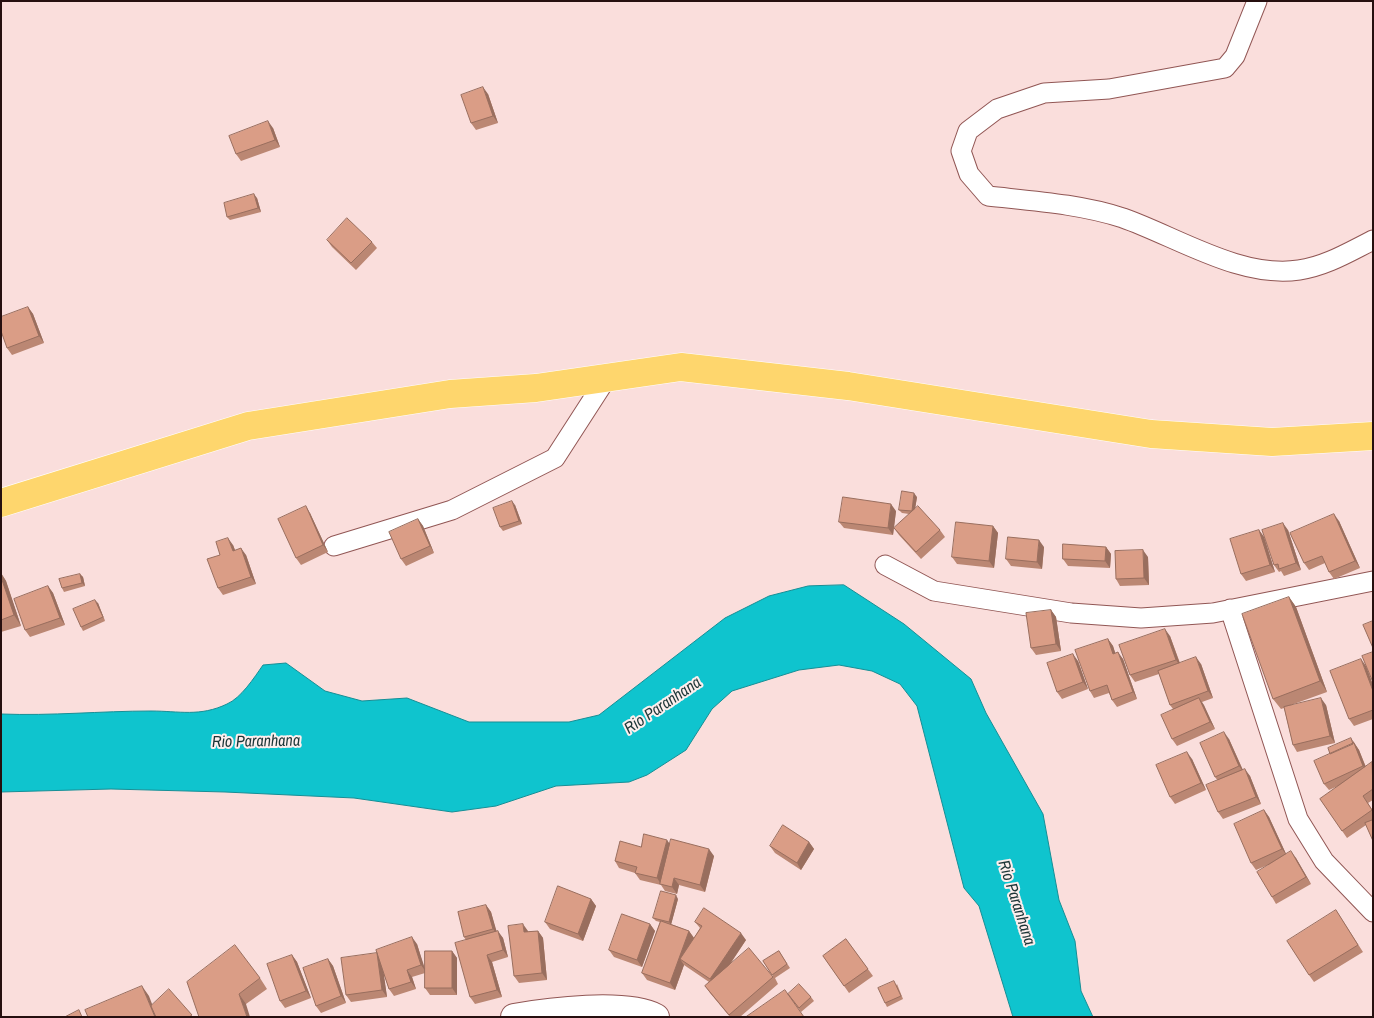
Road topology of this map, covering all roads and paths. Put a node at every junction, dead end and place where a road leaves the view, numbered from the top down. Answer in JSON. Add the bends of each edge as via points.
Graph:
{"nodes":[{"id":1,"x":1257,"y":1,"type":"edge"},
{"id":2,"x":1373,"y":240,"type":"edge"},
{"id":3,"x":606,"y":379,"type":"junction"},
{"id":4,"x":1373,"y":436,"type":"edge"},
{"id":5,"x":1,"y":503,"type":"edge"},
{"id":6,"x":334,"y":546,"type":"dead end"},
{"id":7,"x":885,"y":565,"type":"dead end"},
{"id":8,"x":1373,"y":581,"type":"edge"},
{"id":9,"x":1230,"y":609,"type":"junction"},
{"id":10,"x":1365,"y":892,"type":"edge"},
{"id":11,"x":1373,"y":912,"type":"edge"},
{"id":12,"x":514,"y":1017,"type":"edge"},
{"id":13,"x":656,"y":1017,"type":"edge"}],
"edges":[{"from":1,"to":2,"type":"street","via":[[1235,56],[1224,68],[1109,89],[1044,93],[998,109],[968,130],[961,151],[968,174],[988,196],[1052,203],[1122,218],[1236,264],[1271,271],[1299,270],[1328,263]]},
{"from":3,"to":4,"type":"main road","via":[[681,367],[848,386],[1151,434],[1272,442]]},
{"from":3,"to":5,"type":"main road","via":[[450,394],[248,426]]},
{"from":3,"to":6,"type":"street","via":[[555,458],[452,510]]},
{"from":7,"to":9,"type":"street","via":[[934,591],[1071,613],[1141,618]]},
{"from":8,"to":9,"type":"street"},
{"from":9,"to":10,"type":"street","via":[[1298,819],[1324,861]]},
{"from":10,"to":11,"type":"street"},
{"from":12,"to":13,"type":"street","via":[[625,1009]]}]}
